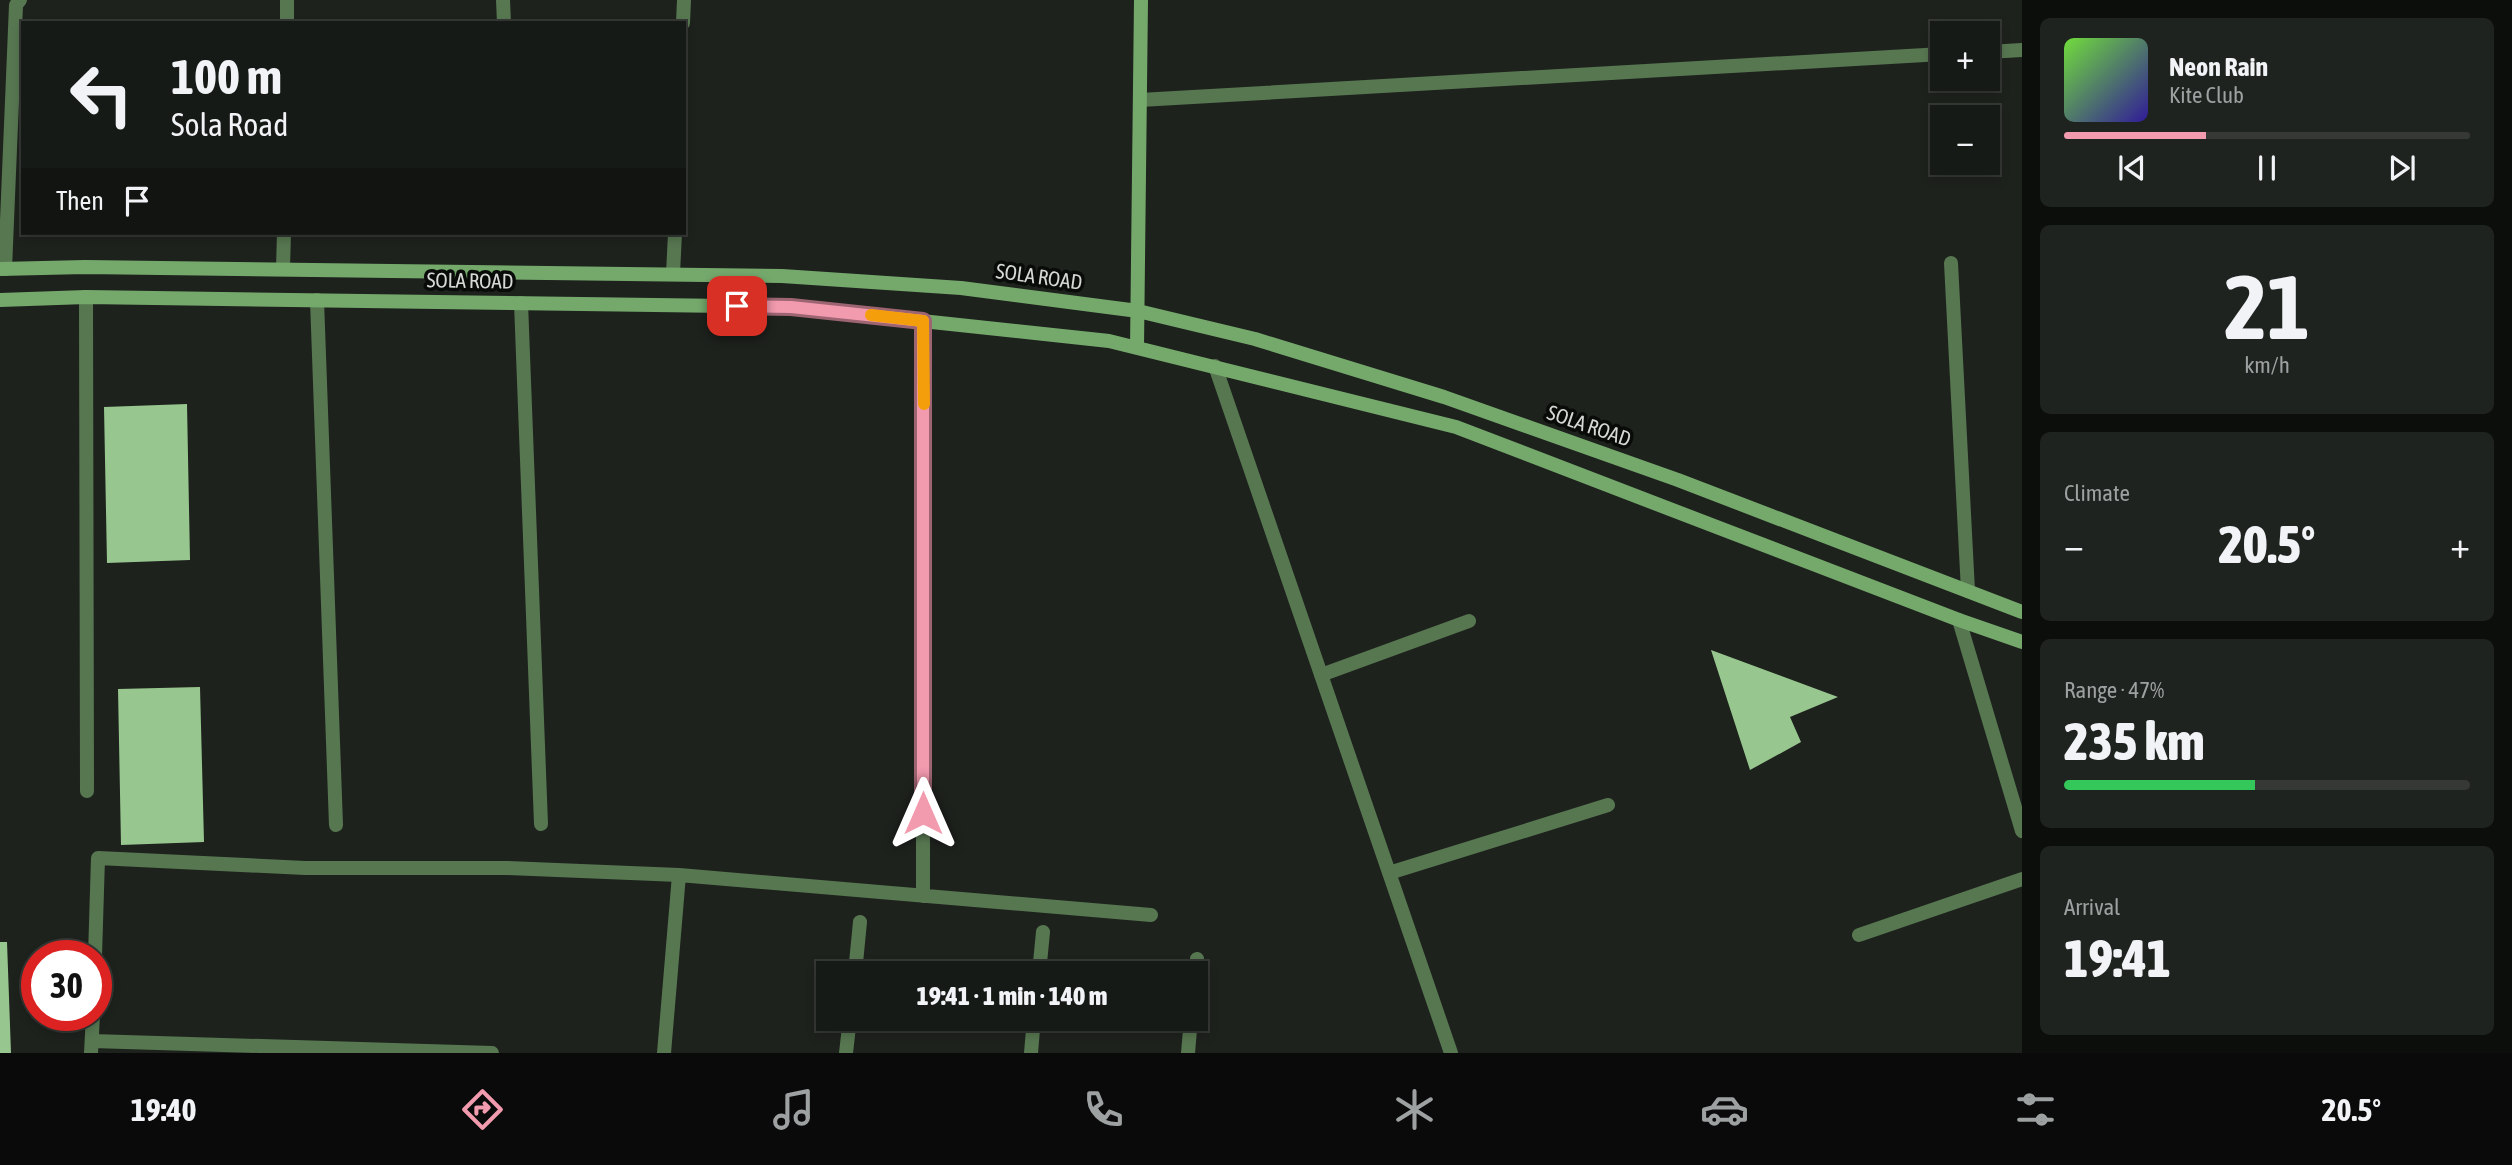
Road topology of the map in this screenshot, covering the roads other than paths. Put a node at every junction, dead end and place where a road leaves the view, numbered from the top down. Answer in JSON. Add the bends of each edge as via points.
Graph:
{"nodes":[{"id":1,"x":20,"y":0,"type":"edge"},
{"id":2,"x":287,"y":0,"type":"edge"},
{"id":3,"x":503,"y":0,"type":"edge"},
{"id":4,"x":684,"y":0,"type":"edge"},
{"id":5,"x":1142,"y":0,"type":"edge"},
{"id":6,"x":287,"y":21,"type":"edge"},
{"id":7,"x":503,"y":21,"type":"edge"},
{"id":8,"x":683,"y":21,"type":"edge"},
{"id":9,"x":2022,"y":50,"type":"edge"},
{"id":10,"x":2000,"y":51,"type":"edge"},
{"id":11,"x":1930,"y":55,"type":"edge"},
{"id":12,"x":1140,"y":100,"type":"junction"},
{"id":13,"x":284,"y":235,"type":"edge"},
{"id":14,"x":675,"y":235,"type":"edge"},
{"id":15,"x":1951,"y":262,"type":"dead end"},
{"id":16,"x":283,"y":268,"type":"junction"},
{"id":17,"x":2,"y":269,"type":"edge"},
{"id":18,"x":673,"y":274,"type":"junction"},
{"id":19,"x":86,"y":297,"type":"junction"},
{"id":20,"x":0,"y":300,"type":"edge"},
{"id":21,"x":317,"y":300,"type":"junction"},
{"id":22,"x":521,"y":303,"type":"junction"},
{"id":23,"x":1138,"y":311,"type":"junction"},
{"id":24,"x":923,"y":321,"type":"junction"},
{"id":25,"x":1137,"y":348,"type":"junction"},
{"id":26,"x":1215,"y":366,"type":"junction"},
{"id":27,"x":1968,"y":591,"type":"junction"},
{"id":28,"x":2022,"y":612,"type":"edge"},
{"id":29,"x":1959,"y":620,"type":"junction"},
{"id":30,"x":1469,"y":621,"type":"dead end"},
{"id":31,"x":2022,"y":642,"type":"edge"},
{"id":32,"x":1321,"y":675,"type":"junction"},
{"id":33,"x":87,"y":791,"type":"dead end"},
{"id":34,"x":1608,"y":805,"type":"dead end"},
{"id":35,"x":541,"y":824,"type":"dead end"},
{"id":36,"x":336,"y":825,"type":"dead end"},
{"id":37,"x":2022,"y":831,"type":"edge"},
{"id":38,"x":1389,"y":873,"type":"junction"},
{"id":39,"x":679,"y":875,"type":"junction"},
{"id":40,"x":2022,"y":879,"type":"edge"},
{"id":41,"x":923,"y":896,"type":"junction"},
{"id":42,"x":1151,"y":915,"type":"dead end"},
{"id":43,"x":860,"y":922,"type":"dead end"},
{"id":44,"x":1043,"y":932,"type":"dead end"},
{"id":45,"x":1859,"y":935,"type":"dead end"},
{"id":46,"x":95,"y":940,"type":"edge"},
{"id":47,"x":856,"y":961,"type":"edge"},
{"id":48,"x":1040,"y":961,"type":"edge"},
{"id":49,"x":849,"y":1031,"type":"edge"},
{"id":50,"x":1033,"y":1031,"type":"edge"},
{"id":51,"x":1190,"y":1031,"type":"edge"},
{"id":52,"x":92,"y":1047,"type":"edge"},
{"id":53,"x":492,"y":1053,"type":"edge"},
{"id":54,"x":664,"y":1053,"type":"edge"},
{"id":55,"x":846,"y":1053,"type":"edge"},
{"id":56,"x":1031,"y":1053,"type":"edge"},
{"id":57,"x":1188,"y":1053,"type":"edge"},
{"id":58,"x":1451,"y":1053,"type":"edge"}],
"edges":[{"from":1,"to":17,"type":"street","via":[[16,5]]},
{"from":2,"to":6,"type":"street"},
{"from":3,"to":7,"type":"street"},
{"from":4,"to":8,"type":"street"},
{"from":5,"to":12,"type":"main road"},
{"from":9,"to":10,"type":"street"},
{"from":11,"to":12,"type":"street"},
{"from":12,"to":23,"type":"main road"},
{"from":13,"to":16,"type":"street"},
{"from":14,"to":18,"type":"street"},
{"from":15,"to":27,"type":"street"},
{"from":16,"to":17,"type":"main road","name":"SOLA ROAD"},
{"from":16,"to":18,"type":"main road","name":"SOLA ROAD"},
{"from":18,"to":23,"type":"main road","name":"SOLA ROAD","via":[[961,288]]},
{"from":19,"to":20,"type":"main road","name":"SOLA ROAD"},
{"from":19,"to":21,"type":"main road","name":"SOLA ROAD"},
{"from":19,"to":33,"type":"street"},
{"from":21,"to":22,"type":"main road","name":"SOLA ROAD"},
{"from":21,"to":36,"type":"street"},
{"from":22,"to":24,"type":"main road","name":"SOLA ROAD","via":[[791,307]]},
{"from":22,"to":35,"type":"street"},
{"from":23,"to":25,"type":"main road"},
{"from":23,"to":27,"type":"main road","name":"SOLA ROAD","via":[[1255,339],[1444,397]]},
{"from":24,"to":25,"type":"main road","name":"SOLA ROAD"},
{"from":24,"to":41,"type":"street"},
{"from":25,"to":26,"type":"main road","name":"SOLA ROAD"},
{"from":26,"to":29,"type":"main road","name":"SOLA ROAD","via":[[1456,427]]},
{"from":26,"to":32,"type":"street"},
{"from":27,"to":28,"type":"main road","name":"SOLA ROAD"},
{"from":29,"to":31,"type":"main road","name":"SOLA ROAD"},
{"from":29,"to":37,"type":"street"},
{"from":30,"to":32,"type":"street"},
{"from":32,"to":38,"type":"street"},
{"from":34,"to":38,"type":"street"},
{"from":38,"to":58,"type":"street"},
{"from":39,"to":41,"type":"street"},
{"from":39,"to":46,"type":"street","via":[[507,867],[305,868],[98,858]]},
{"from":39,"to":54,"type":"street"},
{"from":40,"to":45,"type":"street"},
{"from":41,"to":42,"type":"street"},
{"from":43,"to":47,"type":"street"},
{"from":44,"to":48,"type":"street"},
{"from":49,"to":55,"type":"street"},
{"from":50,"to":56,"type":"street"},
{"from":51,"to":57,"type":"street"},
{"from":52,"to":53,"type":"street"}]}
